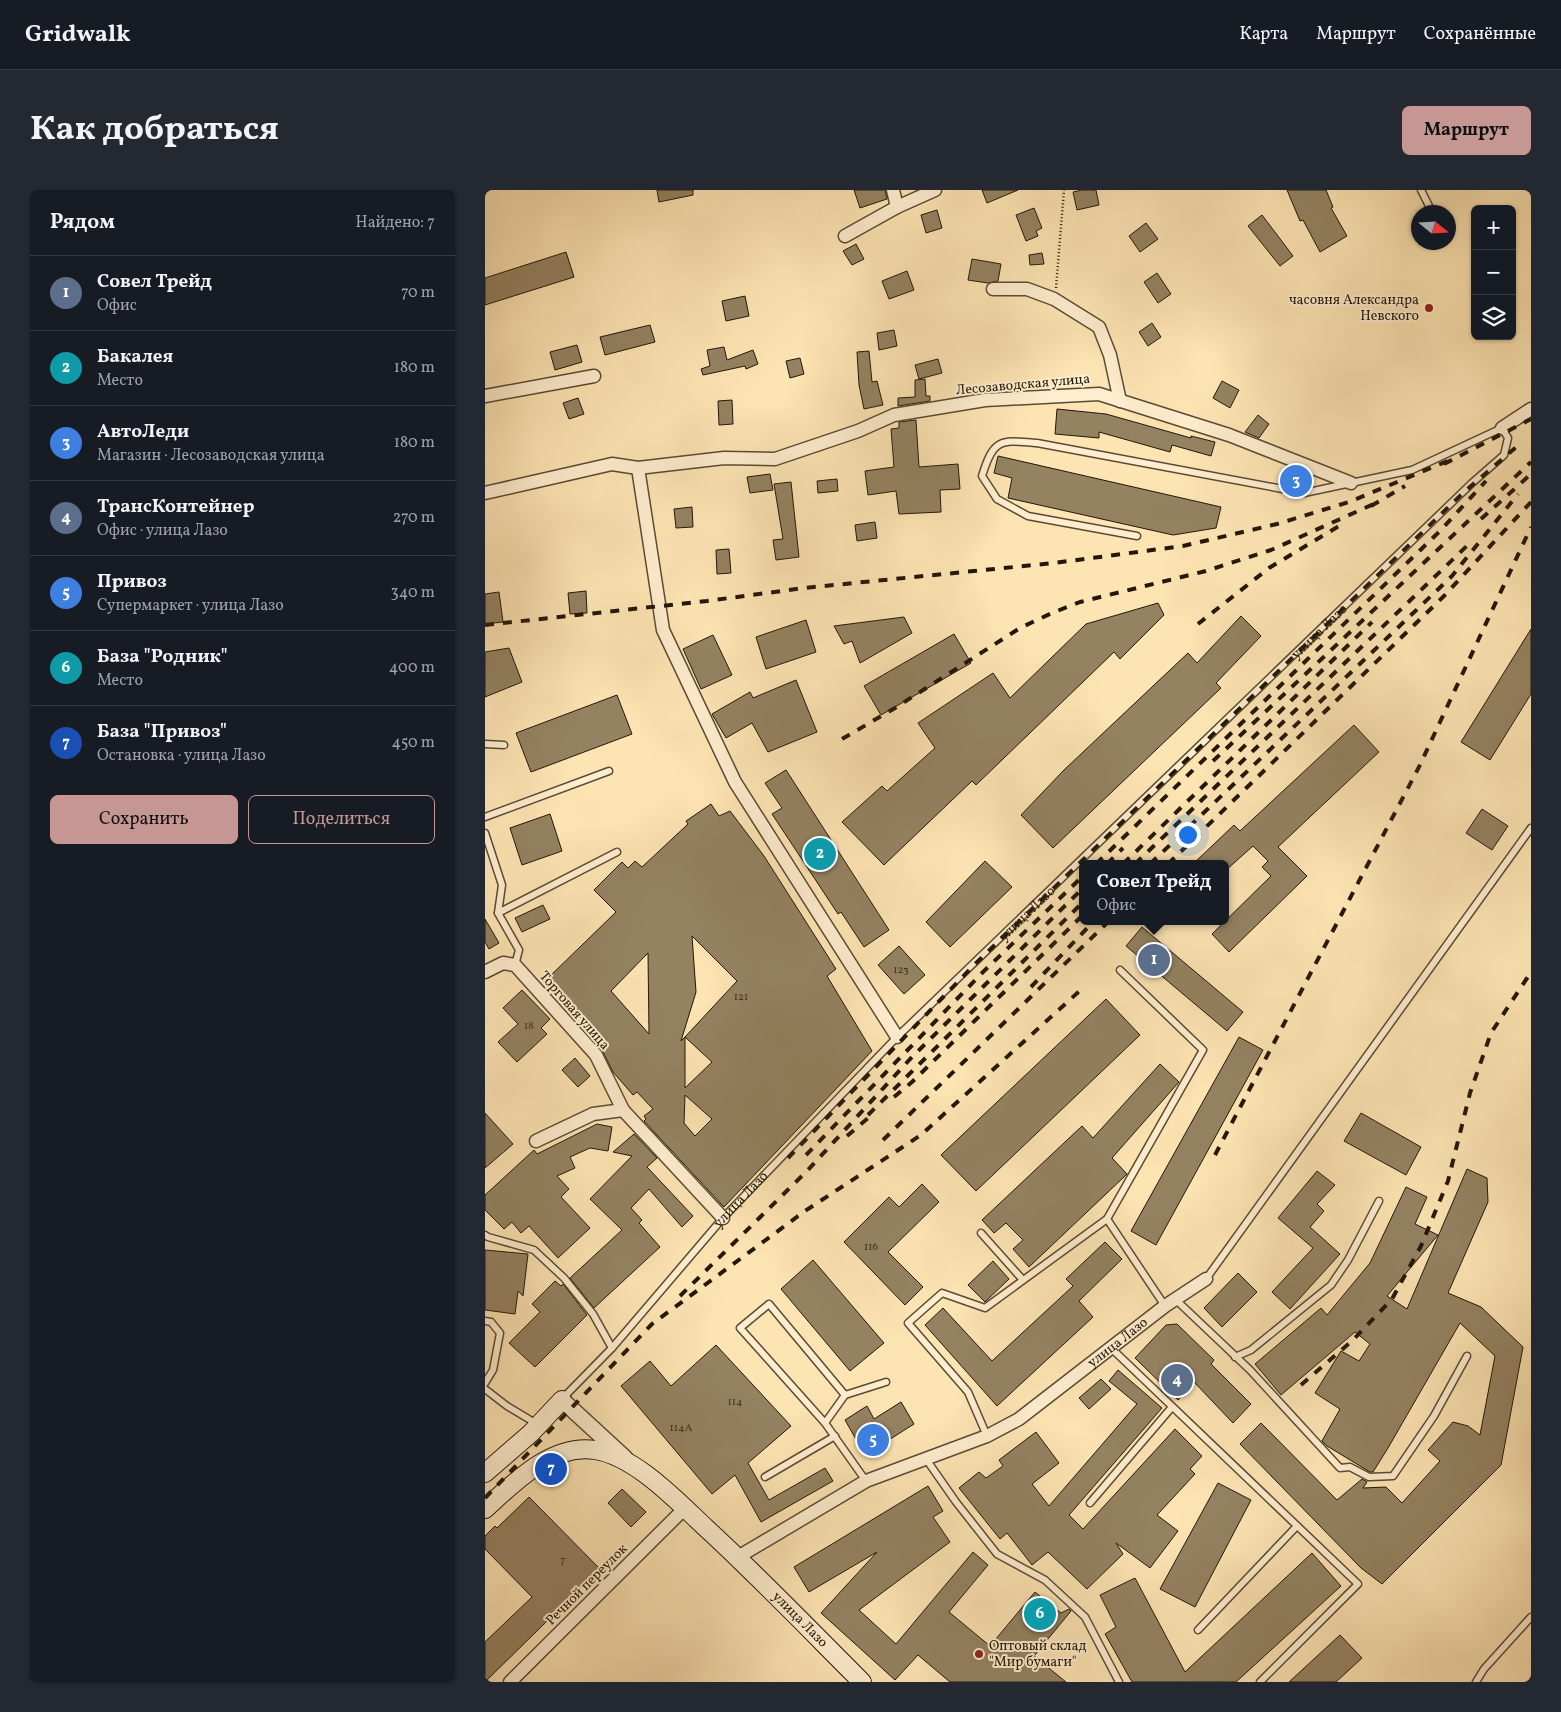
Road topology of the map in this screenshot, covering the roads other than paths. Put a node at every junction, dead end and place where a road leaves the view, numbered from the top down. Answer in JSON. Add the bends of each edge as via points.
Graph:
{"nodes":[{"id":1,"x":893,"y":190,"type":"edge"},
{"id":2,"x":935,"y":190,"type":"edge"},
{"id":3,"x":1421,"y":190,"type":"edge"},
{"id":4,"x":1428,"y":205,"type":"edge"},
{"id":5,"x":897,"y":207,"type":"junction"},
{"id":6,"x":845,"y":236,"type":"dead end"},
{"id":7,"x":993,"y":289,"type":"dead end"},
{"id":8,"x":594,"y":376,"type":"dead end"},
{"id":9,"x":485,"y":396,"type":"edge"},
{"id":10,"x":1121,"y":401,"type":"junction"},
{"id":11,"x":1531,"y":409,"type":"edge"},
{"id":12,"x":1502,"y":428,"type":"junction"},
{"id":13,"x":638,"y":468,"type":"junction"},
{"id":14,"x":1351,"y":483,"type":"junction"},
{"id":15,"x":485,"y":493,"type":"edge"},
{"id":16,"x":1137,"y":536,"type":"dead end"},
{"id":17,"x":485,"y":744,"type":"edge"},
{"id":18,"x":504,"y":745,"type":"dead end"},
{"id":19,"x":609,"y":770,"type":"dead end"},
{"id":20,"x":485,"y":817,"type":"edge"},
{"id":21,"x":1531,"y":828,"type":"edge"},
{"id":22,"x":485,"y":833,"type":"edge"},
{"id":23,"x":617,"y":852,"type":"dead end"},
{"id":24,"x":1081,"y":860,"type":"edge"},
{"id":25,"x":1079,"y":862,"type":"edge"},
{"id":26,"x":498,"y":913,"type":"junction"},
{"id":27,"x":515,"y":965,"type":"junction"},
{"id":28,"x":1120,"y":970,"type":"dead end"},
{"id":29,"x":485,"y":972,"type":"edge"},
{"id":30,"x":897,"y":1037,"type":"junction"},
{"id":31,"x":623,"y":1110,"type":"junction"},
{"id":32,"x":536,"y":1141,"type":"dead end"},
{"id":33,"x":1379,"y":1201,"type":"dead end"},
{"id":34,"x":723,"y":1218,"type":"junction"},
{"id":35,"x":1107,"y":1219,"type":"junction"},
{"id":36,"x":981,"y":1233,"type":"dead end"},
{"id":37,"x":485,"y":1235,"type":"edge"},
{"id":38,"x":1206,"y":1279,"type":"joint"},
{"id":39,"x":1023,"y":1280,"type":"junction"},
{"id":40,"x":1170,"y":1302,"type":"junction"},
{"id":41,"x":485,"y":1321,"type":"edge"},
{"id":42,"x":612,"y":1348,"type":"junction"},
{"id":43,"x":1111,"y":1348,"type":"junction"},
{"id":44,"x":1467,"y":1356,"type":"dead end"},
{"id":45,"x":1235,"y":1357,"type":"junction"},
{"id":46,"x":885,"y":1382,"type":"dead end"},
{"id":47,"x":485,"y":1383,"type":"edge"},
{"id":48,"x":485,"y":1389,"type":"edge"},
{"id":49,"x":845,"y":1395,"type":"junction"},
{"id":50,"x":562,"y":1400,"type":"junction"},
{"id":51,"x":1172,"y":1406,"type":"junction"},
{"id":52,"x":825,"y":1423,"type":"junction"},
{"id":53,"x":539,"y":1424,"type":"junction"},
{"id":54,"x":835,"y":1436,"type":"junction"},
{"id":55,"x":987,"y":1436,"type":"junction"},
{"id":56,"x":926,"y":1459,"type":"junction"},
{"id":57,"x":633,"y":1466,"type":"junction"},
{"id":58,"x":485,"y":1473,"type":"edge"},
{"id":59,"x":765,"y":1477,"type":"dead end"},
{"id":60,"x":866,"y":1481,"type":"junction"},
{"id":61,"x":1090,"y":1503,"type":"dead end"},
{"id":62,"x":485,"y":1508,"type":"edge"},
{"id":63,"x":685,"y":1508,"type":"junction"},
{"id":64,"x":1297,"y":1526,"type":"junction"},
{"id":65,"x":737,"y":1557,"type":"junction"},
{"id":66,"x":1531,"y":1617,"type":"edge"},
{"id":67,"x":1198,"y":1630,"type":"dead end"},
{"id":68,"x":510,"y":1682,"type":"edge"},
{"id":69,"x":862,"y":1682,"type":"edge"},
{"id":70,"x":1119,"y":1682,"type":"edge"},
{"id":71,"x":1260,"y":1682,"type":"edge"},
{"id":72,"x":1477,"y":1682,"type":"edge"}],
"edges":[{"from":1,"to":5,"type":"street"},
{"from":2,"to":5,"type":"street"},
{"from":3,"to":4,"type":"lane"},
{"from":5,"to":6,"type":"street"},
{"from":7,"to":10,"type":"street","via":[[1027,289],[1055,299],[1099,327],[1110,355]]},
{"from":8,"to":9,"type":"street"},
{"from":10,"to":13,"type":"street","name":"Лесозаводская улица","via":[[1099,394],[985,400],[894,415],[858,431],[775,459],[724,458]]},
{"from":10,"to":14,"type":"street","name":"Лесозаводская улица","via":[[1229,435]]},
{"from":11,"to":12,"type":"street"},
{"from":12,"to":14,"type":"lane","via":[[1412,470]]},
{"from":12,"to":24,"type":"lane","name":"улица Лазо","via":[[1508,438],[1504,455]]},
{"from":13,"to":15,"type":"street","name":"Лесозаводская улица","via":[[612,464]]},
{"from":13,"to":30,"type":"street","via":[[663,630],[735,782]]},
{"from":14,"to":16,"type":"lane","via":[[1304,494],[1037,443],[1007,440],[989,452],[982,476],[997,499],[1028,516]]},
{"from":17,"to":18,"type":"lane"},
{"from":19,"to":20,"type":"lane"},
{"from":21,"to":38,"type":"lane"},
{"from":22,"to":26,"type":"lane","via":[[502,885]]},
{"from":23,"to":26,"type":"lane"},
{"from":25,"to":30,"type":"lane","name":"улица Лазо"},
{"from":26,"to":27,"type":"lane","via":[[519,950]]},
{"from":27,"to":29,"type":"street","via":[[503,963]]},
{"from":27,"to":31,"type":"street","name":"Торговая улица","via":[[596,1055]]},
{"from":28,"to":35,"type":"lane","via":[[1203,1050]]},
{"from":30,"to":34,"type":"lane","name":"улица Лазо"},
{"from":31,"to":32,"type":"street","via":[[593,1114]]},
{"from":31,"to":34,"type":"street","name":"Торговая улица"},
{"from":33,"to":45,"type":"lane","via":[[1348,1260],[1331,1284],[1251,1350]]},
{"from":34,"to":42,"type":"lane","name":"улица Лазо"},
{"from":35,"to":39,"type":"lane"},
{"from":35,"to":40,"type":"lane"},
{"from":36,"to":39,"type":"lane"},
{"from":37,"to":42,"type":"lane","via":[[534,1250],[593,1314]]},
{"from":38,"to":40,"type":"street","name":"улица Лазо"},
{"from":39,"to":55,"type":"lane","via":[[985,1308],[942,1293],[908,1323],[968,1392]]},
{"from":40,"to":43,"type":"street","name":"улица Лазо"},
{"from":40,"to":45,"type":"lane"},
{"from":41,"to":47,"type":"lane","via":[[491,1322],[500,1333],[493,1370]]},
{"from":42,"to":50,"type":"lane","name":"улица Лазо"},
{"from":43,"to":51,"type":"lane"},
{"from":43,"to":55,"type":"street","name":"улица Лазо","via":[[1019,1420]]},
{"from":44,"to":45,"type":"lane","via":[[1434,1416],[1393,1476],[1377,1478],[1350,1467],[1340,1468]]},
{"from":46,"to":49,"type":"lane"},
{"from":48,"to":53,"type":"lane"},
{"from":49,"to":52,"type":"lane"},
{"from":49,"to":52,"type":"lane","via":[[769,1304],[741,1328]]},
{"from":50,"to":53,"type":"main road","name":"улица Лазо"},
{"from":50,"to":57,"type":"street"},
{"from":51,"to":61,"type":"lane"},
{"from":51,"to":64,"type":"lane"},
{"from":52,"to":54,"type":"lane"},
{"from":53,"to":58,"type":"main road","name":"улица Лазо"},
{"from":54,"to":59,"type":"lane"},
{"from":54,"to":60,"type":"lane"},
{"from":55,"to":56,"type":"street","name":"улица Лазо"},
{"from":56,"to":60,"type":"street","name":"улица Лазо"},
{"from":56,"to":70,"type":"lane","via":[[997,1554],[1045,1580],[1085,1617]]},
{"from":57,"to":62,"type":"main road","name":"улица Лазо","via":[[595,1450],[573,1450],[550,1458]]},
{"from":57,"to":63,"type":"main road","name":"улица Лазо"},
{"from":60,"to":65,"type":"street","name":"улица Лазо"},
{"from":63,"to":65,"type":"main road","name":"улица Лазо"},
{"from":63,"to":68,"type":"street","name":"Речной переулок"},
{"from":64,"to":67,"type":"lane"},
{"from":64,"to":71,"type":"lane","via":[[1359,1584]]},
{"from":65,"to":69,"type":"main road","name":"улица Лазо"},
{"from":66,"to":72,"type":"lane","via":[[1484,1669]]}]}
